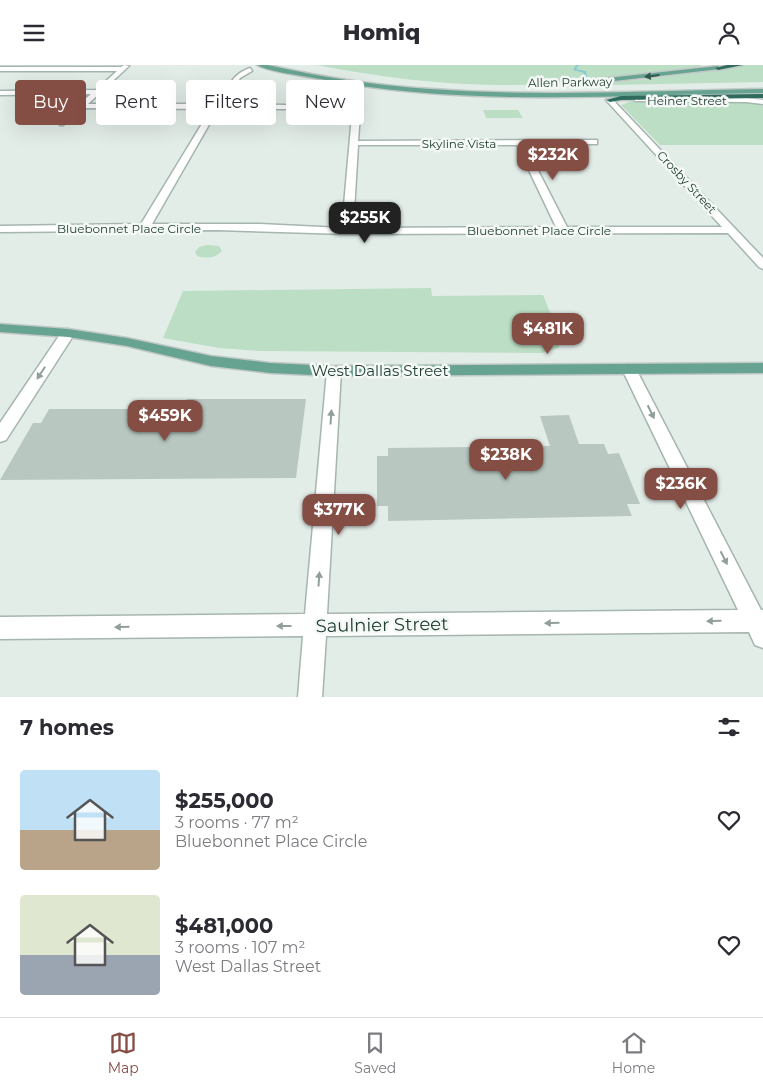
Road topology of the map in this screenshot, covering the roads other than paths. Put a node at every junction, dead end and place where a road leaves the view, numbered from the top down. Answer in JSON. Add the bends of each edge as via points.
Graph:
{"nodes":[{"id":1,"x":260,"y":65,"type":"edge"},
{"id":2,"x":297,"y":65,"type":"edge"},
{"id":3,"x":740,"y":65,"type":"edge"},
{"id":4,"x":124,"y":67,"type":"edge"},
{"id":5,"x":715,"y":67,"type":"edge"},
{"id":6,"x":0,"y":69,"type":"edge"},
{"id":7,"x":250,"y":70,"type":"dead end"},
{"id":8,"x":110,"y":80,"type":"edge"},
{"id":9,"x":235,"y":80,"type":"edge"},
{"id":10,"x":562,"y":84,"type":"dead end"},
{"id":11,"x":763,"y":85,"type":"edge"},
{"id":12,"x":528,"y":86,"type":"dead end"},
{"id":13,"x":496,"y":87,"type":"junction"},
{"id":14,"x":434,"y":91,"type":"junction"},
{"id":15,"x":763,"y":91,"type":"edge"},
{"id":16,"x":0,"y":93,"type":"edge"},
{"id":17,"x":96,"y":93,"type":"joint"},
{"id":18,"x":763,"y":96,"type":"edge"},
{"id":19,"x":610,"y":100,"type":"junction"},
{"id":20,"x":86,"y":102,"type":"edge"},
{"id":21,"x":763,"y":102,"type":"edge"},
{"id":22,"x":86,"y":106,"type":"edge"},
{"id":23,"x":186,"y":106,"type":"edge"},
{"id":24,"x":276,"y":107,"type":"edge"},
{"id":25,"x":205,"y":125,"type":"edge"},
{"id":26,"x":354,"y":143,"type":"junction"},
{"id":27,"x":520,"y":143,"type":"junction"},
{"id":28,"x":594,"y":143,"type":"dead end"},
{"id":29,"x":144,"y":228,"type":"junction"},
{"id":30,"x":0,"y":229,"type":"edge"},
{"id":31,"x":563,"y":230,"type":"junction"},
{"id":32,"x":731,"y":230,"type":"junction"},
{"id":33,"x":347,"y":231,"type":"junction"},
{"id":34,"x":763,"y":265,"type":"edge"},
{"id":35,"x":0,"y":328,"type":"edge"},
{"id":36,"x":68,"y":333,"type":"junction"},
{"id":37,"x":763,"y":367,"type":"edge"},
{"id":38,"x":629,"y":369,"type":"junction"},
{"id":39,"x":334,"y":371,"type":"junction"},
{"id":40,"x":0,"y":436,"type":"edge"},
{"id":41,"x":315,"y":626,"type":"junction"},
{"id":42,"x":760,"y":626,"type":"edge"},
{"id":43,"x":0,"y":628,"type":"edge"},
{"id":44,"x":310,"y":697,"type":"edge"}],
"edges":[{"from":1,"to":14,"type":"main road","name":"Allen Parkway","via":[[352,83]]},
{"from":2,"to":13,"type":"main road","name":"Allen Parkway","via":[[394,81]]},
{"from":3,"to":5,"type":"highway"},
{"from":4,"to":6,"type":"street"},
{"from":4,"to":8,"type":"street"},
{"from":5,"to":10,"type":"main road","one_way":true,"via":[[639,78]]},
{"from":7,"to":9,"type":"street"},
{"from":11,"to":13,"type":"main road","name":"Allen Parkway"},
{"from":12,"to":13,"type":"main road"},
{"from":14,"to":15,"type":"main road","name":"Allen Parkway","via":[[540,94]]},
{"from":14,"to":19,"type":"main road","via":[[490,97]]},
{"from":16,"to":17,"type":"street"},
{"from":17,"to":20,"type":"street"},
{"from":18,"to":19,"type":"highway"},
{"from":19,"to":21,"type":"street","name":"Heiner Street"},
{"from":19,"to":32,"type":"street","name":"Crosby Street"},
{"from":22,"to":23,"type":"street"},
{"from":24,"to":26,"type":"street","via":[[345,108],[356,114]]},
{"from":25,"to":29,"type":"street"},
{"from":26,"to":27,"type":"street","name":"Skyline Vista"},
{"from":26,"to":33,"type":"street"},
{"from":27,"to":28,"type":"street","name":"Skyline Vista"},
{"from":27,"to":31,"type":"street"},
{"from":29,"to":30,"type":"street","name":"Bluebonnet Place Circle"},
{"from":29,"to":33,"type":"street","name":"Bluebonnet Place Circle"},
{"from":31,"to":32,"type":"street","name":"Bluebonnet Place Circle"},
{"from":31,"to":33,"type":"street","name":"Bluebonnet Place Circle"},
{"from":32,"to":34,"type":"street","name":"Crosby Street"},
{"from":35,"to":36,"type":"main road","name":"West Dallas Street"},
{"from":36,"to":39,"type":"main road","name":"West Dallas Street","via":[[127,342],[211,361]]},
{"from":36,"to":40,"type":"street","one_way":true},
{"from":37,"to":38,"type":"main road","name":"West Dallas Street"},
{"from":38,"to":39,"type":"main road","name":"West Dallas Street"},
{"from":38,"to":42,"type":"street","one_way":true},
{"from":41,"to":39,"type":"street","one_way":true},
{"from":42,"to":41,"type":"street","name":"Saulnier Street","one_way":true},
{"from":41,"to":43,"type":"street","name":"Saulnier Street","one_way":true},
{"from":41,"to":44,"type":"street"}]}
